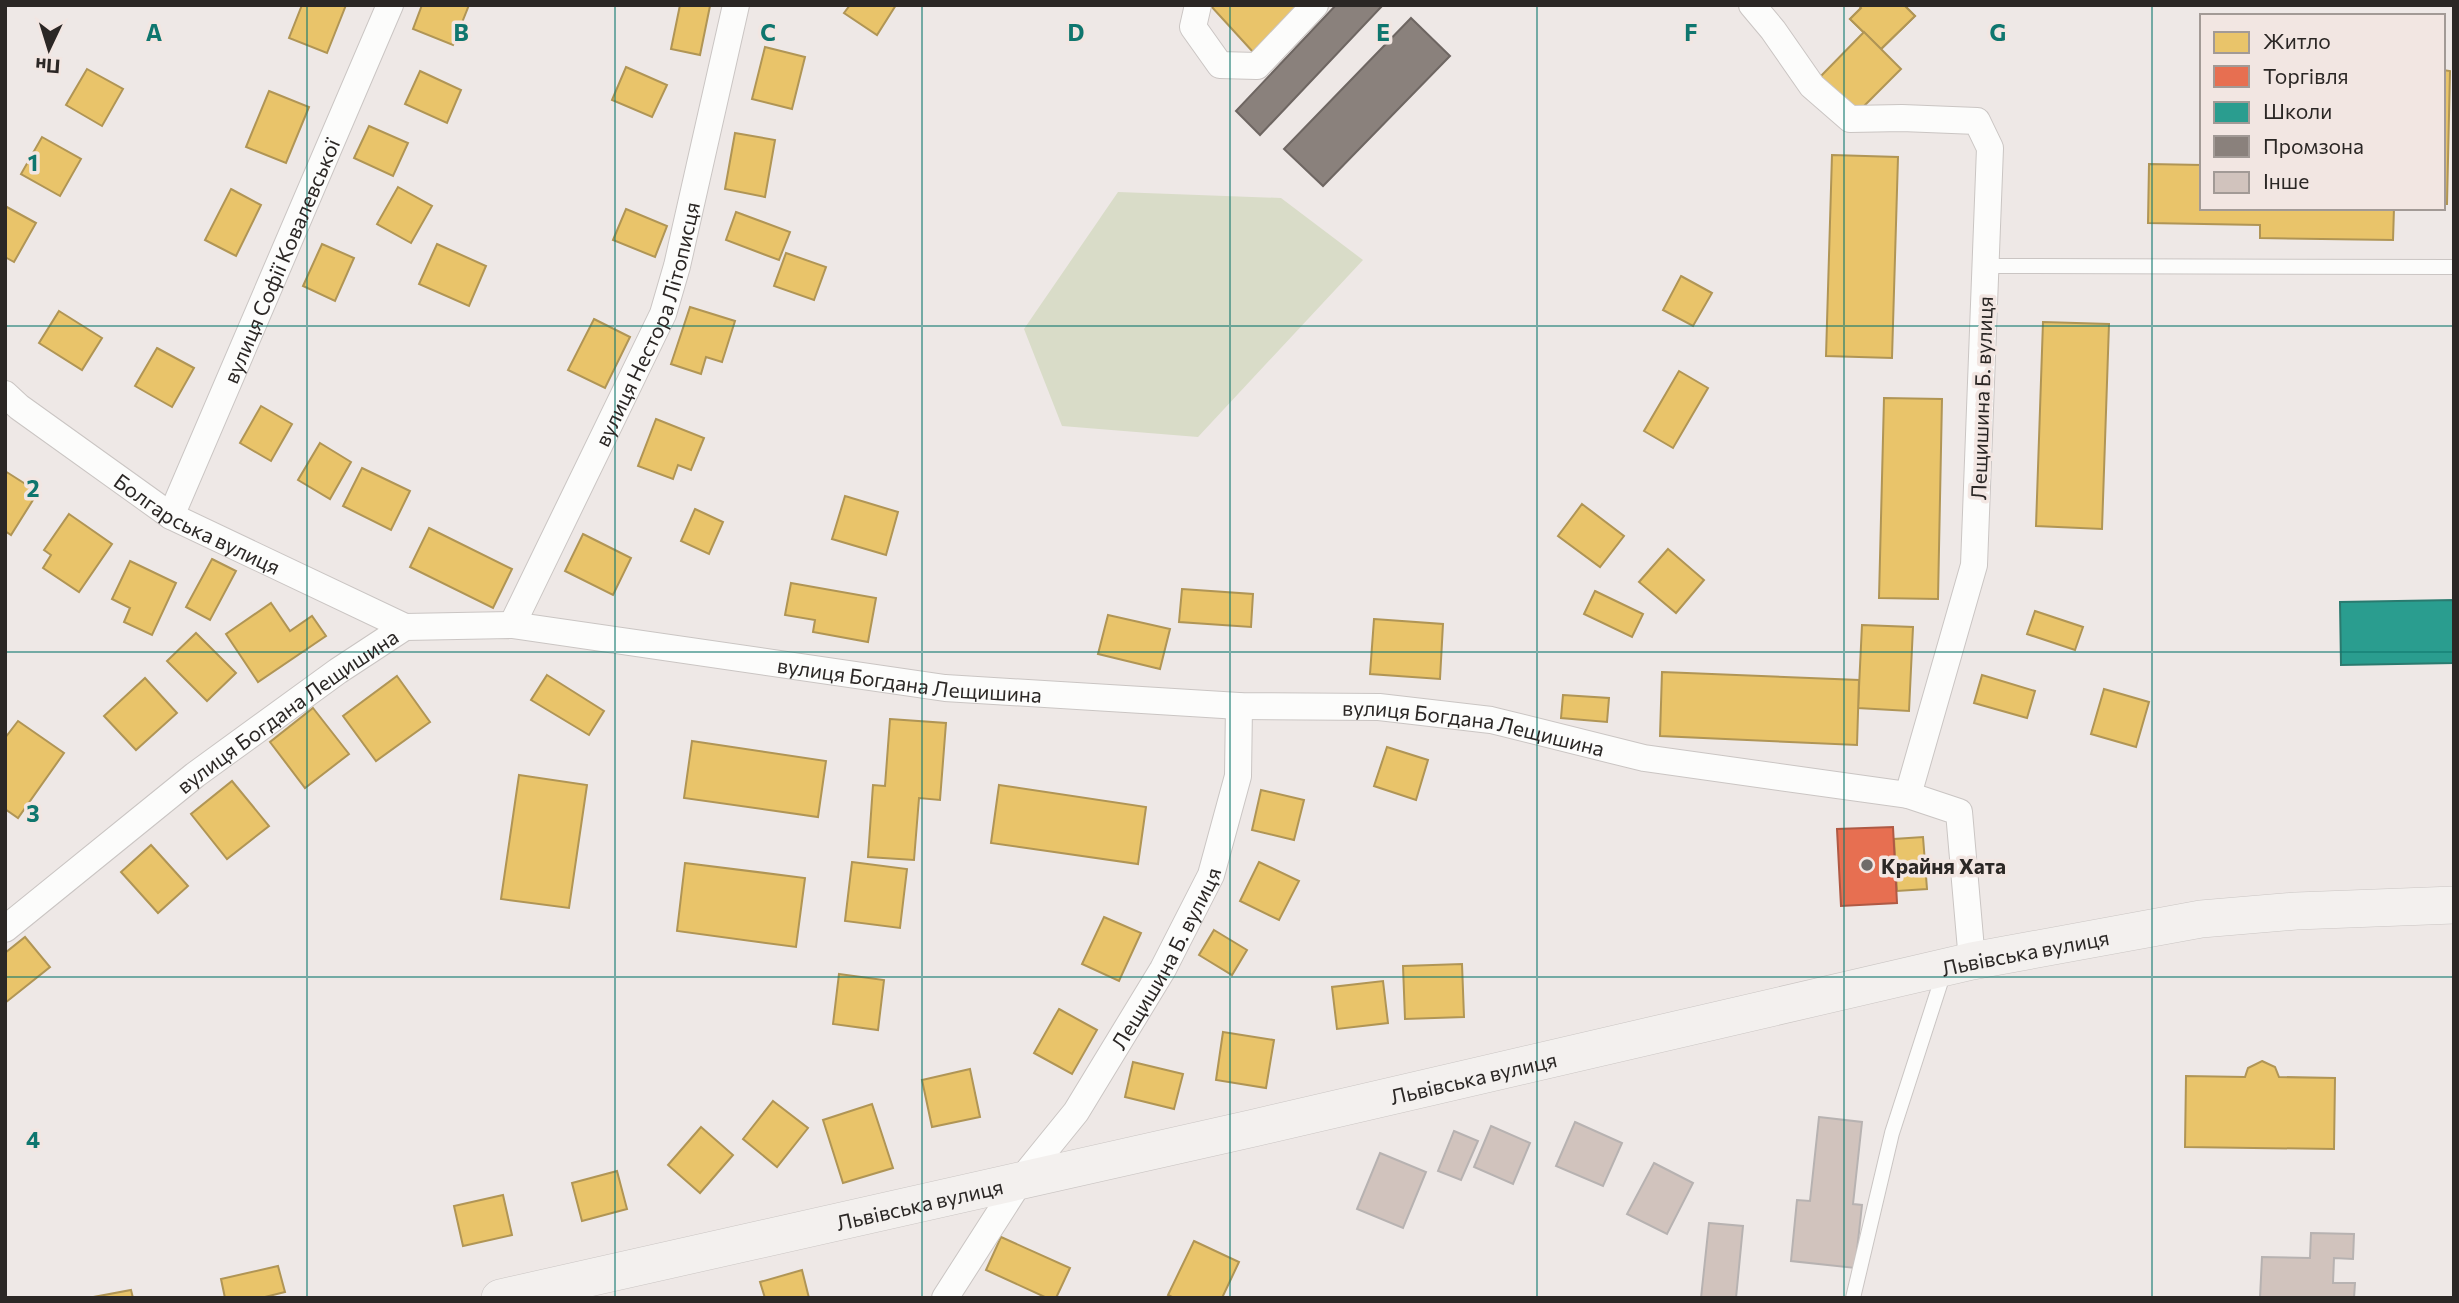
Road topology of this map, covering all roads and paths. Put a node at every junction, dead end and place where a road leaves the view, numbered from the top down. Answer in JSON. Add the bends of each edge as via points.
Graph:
{"nodes":[{"id":1,"x":390,"y":5,"type":"edge"},
{"id":2,"x":736,"y":5,"type":"edge"},
{"id":3,"x":1198,"y":5,"type":"edge"},
{"id":4,"x":1315,"y":5,"type":"edge"},
{"id":5,"x":1752,"y":5,"type":"edge"},
{"id":6,"x":1986,"y":266,"type":"junction"},
{"id":7,"x":2454,"y":267,"type":"edge"},
{"id":8,"x":5,"y":394,"type":"edge"},
{"id":9,"x":171,"y":516,"type":"junction"},
{"id":10,"x":512,"y":625,"type":"junction"},
{"id":11,"x":405,"y":627,"type":"junction"},
{"id":12,"x":1239,"y":706,"type":"junction"},
{"id":13,"x":1908,"y":795,"type":"junction"},
{"id":14,"x":2454,"y":905,"type":"edge"},
{"id":15,"x":5,"y":929,"type":"edge"},
{"id":16,"x":1959,"y":964,"type":"junction"},
{"id":17,"x":1020,"y":1181,"type":"junction"},
{"id":18,"x":500,"y":1298,"type":"edge"},
{"id":19,"x":945,"y":1298,"type":"edge"},
{"id":20,"x":1853,"y":1298,"type":"edge"}],
"edges":[{"from":1,"to":9,"type":"street","name":"вулиця Софії Ковалевської"},
{"from":2,"to":10,"type":"street","name":"вулиця Нестора Літописця","via":[[663,314]]},
{"from":3,"to":4,"type":"street","via":[[1193,27],[1220,65],[1257,66]]},
{"from":5,"to":6,"type":"street","name":"Лещишина Б. вулиця","via":[[1812,86],[1850,119],[1977,121],[1990,148]]},
{"from":6,"to":7,"type":"lane"},
{"from":6,"to":13,"type":"street","name":"Лещишина Б. вулиця","via":[[1974,565]]},
{"from":8,"to":9,"type":"street","name":"Болгарська вулиця"},
{"from":9,"to":11,"type":"street","name":"Болгарська вулиця"},
{"from":10,"to":11,"type":"street","name":"вулиця Богдана Лещишина"},
{"from":10,"to":12,"type":"street","name":"вулиця Богдана Лещишина","via":[[945,688]]},
{"from":11,"to":15,"type":"street","name":"вулиця Богдана Лещишина","via":[[195,775]]},
{"from":12,"to":13,"type":"street","name":"вулиця Богдана Лещишина","via":[[1379,707],[1491,720],[1644,758]]},
{"from":12,"to":17,"type":"street","name":"Лещишина Б. вулиця","via":[[1238,776],[1211,875],[1163,970],[1076,1112]]},
{"from":13,"to":16,"type":"street","name":"вулиця Богдана Лещишина","via":[[1959,813]]},
{"from":14,"to":16,"type":"main road","name":"Львівська вулиця","via":[[2201,919]]},
{"from":16,"to":17,"type":"main road","name":"Львівська вулиця"},
{"from":16,"to":20,"type":"lane","via":[[1892,1133]]},
{"from":17,"to":18,"type":"main road","name":"Львівська вулиця"},
{"from":17,"to":19,"type":"street","name":"Лещишина Б. вулиця"}]}
